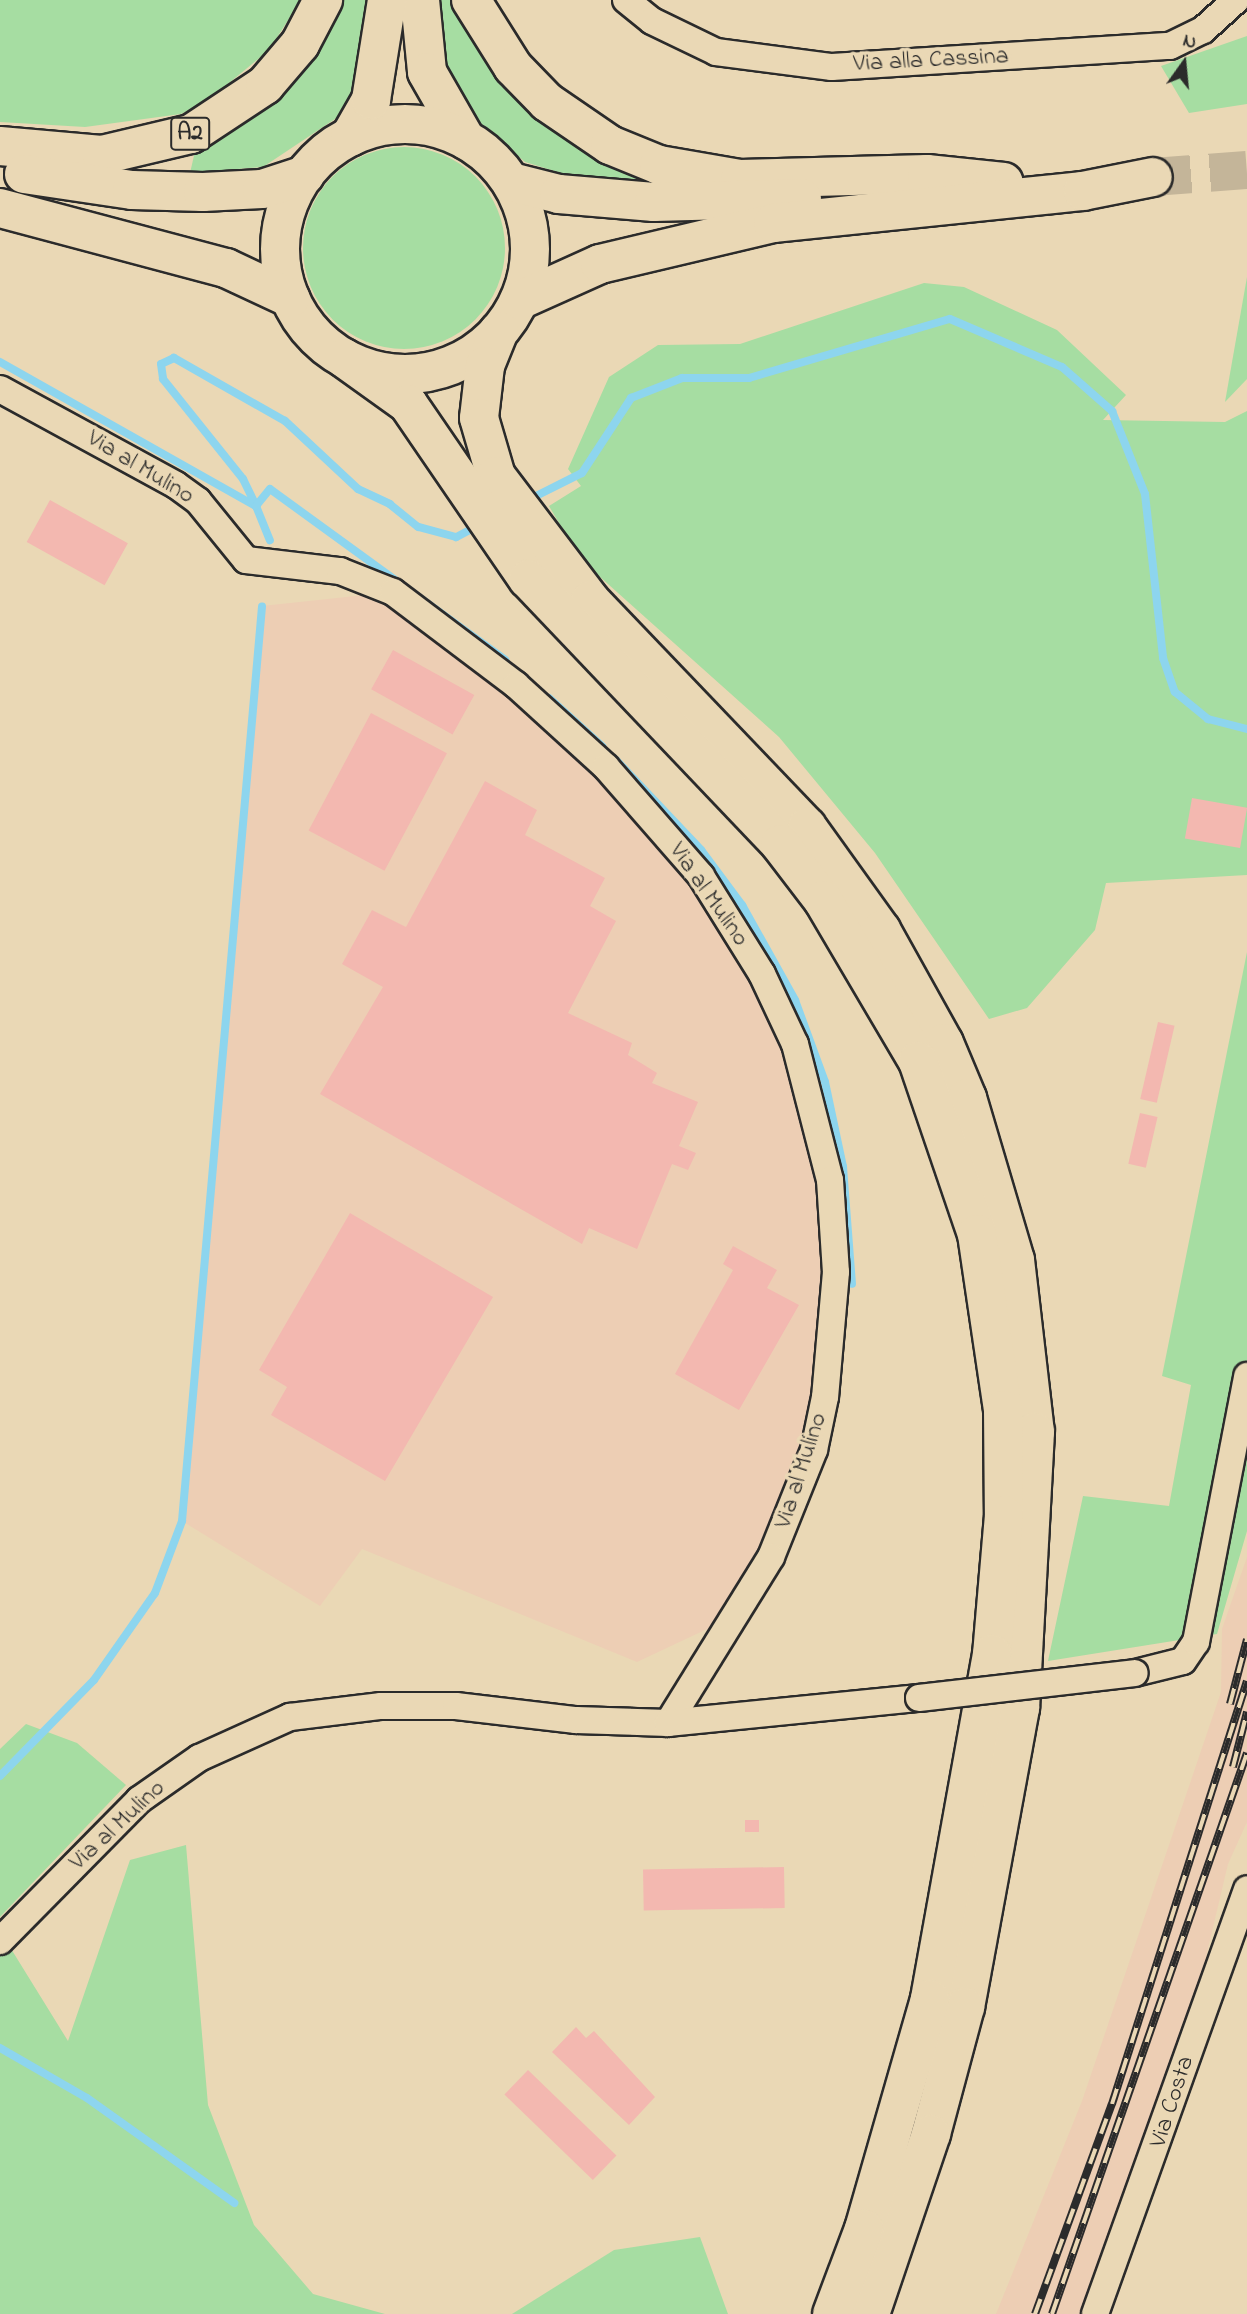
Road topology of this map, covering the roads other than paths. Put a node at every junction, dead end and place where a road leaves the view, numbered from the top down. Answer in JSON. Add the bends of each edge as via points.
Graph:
{"nodes":[{"id":1,"x":323,"y":0,"type":"edge"},
{"id":2,"x":387,"y":0,"type":"edge"},
{"id":3,"x":420,"y":0,"type":"edge"},
{"id":4,"x":471,"y":0,"type":"edge"},
{"id":5,"x":626,"y":0,"type":"edge"},
{"id":6,"x":1236,"y":0,"type":"edge"},
{"id":7,"x":350,"y":137,"type":"junction"},
{"id":8,"x":466,"y":140,"type":"junction"},
{"id":9,"x":0,"y":146,"type":"edge"},
{"id":10,"x":0,"y":168,"type":"edge"},
{"id":11,"x":305,"y":175,"type":"junction"},
{"id":12,"x":511,"y":182,"type":"junction"},
{"id":13,"x":1006,"y":182,"type":"junction"},
{"id":14,"x":0,"y":208,"type":"edge"},
{"id":15,"x":290,"y":298,"type":"junction"},
{"id":16,"x":509,"y":315,"type":"junction"},
{"id":17,"x":344,"y":358,"type":"junction"},
{"id":18,"x":0,"y":389,"type":"edge"},
{"id":19,"x":482,"y":484,"type":"junction"},
{"id":20,"x":541,"y":569,"type":"junction"},
{"id":21,"x":1247,"y":1376,"type":"edge"},
{"id":22,"x":668,"y":1723,"type":"junction"},
{"id":23,"x":1247,"y":1889,"type":"edge"},
{"id":24,"x":0,"y":1941,"type":"edge"},
{"id":25,"x":832,"y":2314,"type":"edge"},
{"id":26,"x":870,"y":2314,"type":"edge"},
{"id":27,"x":1095,"y":2314,"type":"edge"}],
"edges":[{"from":1,"to":9,"type":"highway","number":"A2","via":[[300,44],[265,85],[191,134],[102,155]]},
{"from":2,"to":7,"type":"highway","via":[[371,100]]},
{"from":3,"to":8,"type":"highway","via":[[426,72]]},
{"from":4,"to":13,"type":"highway","via":[[513,67],[547,102],[599,139],[659,165],[740,179],[927,174]]},
{"from":5,"to":6,"type":"street","name":"Via alla Cassina","via":[[652,21],[716,52],[831,67],[1170,46],[1203,30]]},
{"from":7,"to":8,"type":"highway","via":[[409,125]]},
{"from":7,"to":11,"type":"highway"},
{"from":8,"to":12,"type":"highway"},
{"from":10,"to":11,"type":"highway","via":[[168,192],[262,189]]},
{"from":11,"to":15,"type":"highway","via":[[281,232]]},
{"from":12,"to":13,"type":"highway","via":[[583,197],[690,202]]},
{"from":12,"to":16,"type":"highway","via":[[530,241]]},
{"from":13,"to":16,"type":"highway","via":[[1153,177],[1083,191],[773,223],[600,264]]},
{"from":14,"to":15,"type":"highway","via":[[226,268]]},
{"from":15,"to":17,"type":"highway","via":[[316,338]]},
{"from":16,"to":17,"type":"highway","via":[[473,355],[428,372],[390,373]]},
{"from":16,"to":19,"type":"highway","via":[[485,366],[479,418]]},
{"from":17,"to":19,"type":"highway","via":[[408,404]]},
{"from":18,"to":22,"type":"street","name":"Via al Mulino","via":[[176,485],[198,501],[246,560],[340,571],[393,592],[516,685],[606,766],[693,866],[762,974],[794,1044],[830,1181],[836,1272],[825,1397],[814,1450],[771,1557]]},
{"from":19,"to":20,"type":"highway"},
{"from":20,"to":25,"type":"highway","via":[[780,844],[857,949],[898,1020],[940,1116],[990,1297],[1000,1360],[1004,1515],[977,1759],[930,1999],[864,2230]]},
{"from":20,"to":26,"type":"highway","via":[[771,786],[881,930],[962,1087],[1015,1260],[1032,1367],[1036,1487],[1017,1734],[965,2007],[931,2134]]},
{"from":21,"to":22,"type":"street","name":"Via al Mulino","bridge":true,"via":[[1196,1643],[1183,1661],[1135,1673]]},
{"from":22,"to":24,"type":"street","name":"Via al Mulino","via":[[576,1720],[456,1706],[290,1717],[199,1758],[139,1800]]},
{"from":23,"to":27,"type":"street","name":"Via Costa"}]}
